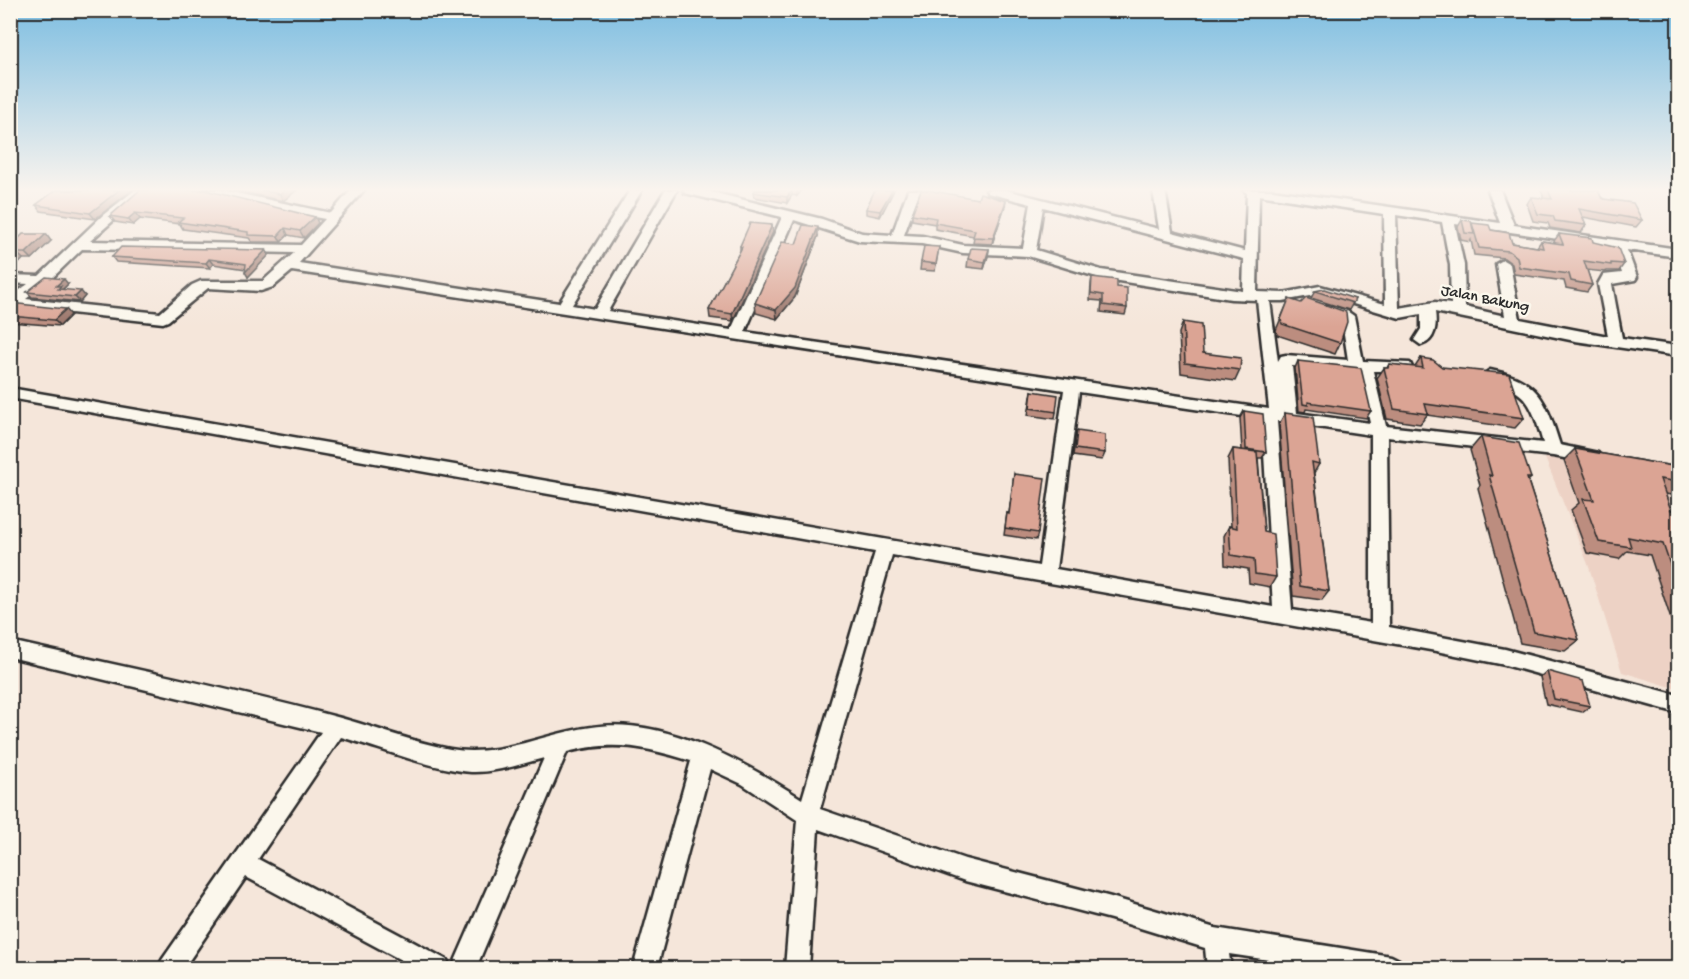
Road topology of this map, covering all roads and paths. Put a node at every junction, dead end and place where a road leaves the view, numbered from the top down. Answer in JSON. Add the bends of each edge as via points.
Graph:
{"nodes":[{"id":1,"x":88,"y":236,"type":"edge"},
{"id":2,"x":316,"y":236,"type":"edge"},
{"id":3,"x":608,"y":236,"type":"edge"},
{"id":4,"x":644,"y":236,"type":"edge"},
{"id":5,"x":780,"y":236,"type":"edge"},
{"id":6,"x":852,"y":236,"type":"edge"},
{"id":7,"x":1032,"y":236,"type":"edge"},
{"id":8,"x":1166,"y":236,"type":"edge"},
{"id":9,"x":1252,"y":236,"type":"edge"},
{"id":10,"x":1391,"y":236,"type":"edge"},
{"id":11,"x":1451,"y":236,"type":"edge"},
{"id":12,"x":1555,"y":236,"type":"edge"},
{"id":13,"x":897,"y":238,"type":"joint"},
{"id":14,"x":79,"y":245,"type":"junction"},
{"id":15,"x":1619,"y":245,"type":"junction"},
{"id":16,"x":304,"y":249,"type":"junction"},
{"id":17,"x":1029,"y":252,"type":"junction"},
{"id":18,"x":1678,"y":254,"type":"edge"},
{"id":19,"x":1252,"y":256,"type":"junction"},
{"id":20,"x":1503,"y":264,"type":"dead end"},
{"id":21,"x":289,"y":266,"type":"junction"},
{"id":22,"x":10,"y":279,"type":"edge"},
{"id":23,"x":42,"y":279,"type":"junction"},
{"id":24,"x":1256,"y":297,"type":"junction"},
{"id":25,"x":1282,"y":297,"type":"junction"},
{"id":26,"x":12,"y":303,"type":"edge"},
{"id":27,"x":563,"y":308,"type":"junction"},
{"id":28,"x":1427,"y":308,"type":"junction"},
{"id":29,"x":1458,"y":310,"type":"junction"},
{"id":30,"x":1392,"y":311,"type":"junction"},
{"id":31,"x":599,"y":314,"type":"junction"},
{"id":32,"x":1514,"y":322,"type":"junction"},
{"id":33,"x":736,"y":336,"type":"junction"},
{"id":34,"x":1421,"y":340,"type":"dead end"},
{"id":35,"x":1616,"y":343,"type":"junction"},
{"id":36,"x":1678,"y":351,"type":"edge"},
{"id":37,"x":1360,"y":366,"type":"junction"},
{"id":38,"x":1405,"y":367,"type":"edge"},
{"id":39,"x":1475,"y":374,"type":"edge"},
{"id":40,"x":1072,"y":386,"type":"junction"},
{"id":41,"x":10,"y":393,"type":"edge"},
{"id":42,"x":1279,"y":416,"type":"junction"},
{"id":43,"x":1379,"y":430,"type":"junction"},
{"id":44,"x":1552,"y":450,"type":"junction"},
{"id":45,"x":1610,"y":460,"type":"edge"},
{"id":46,"x":885,"y":547,"type":"junction"},
{"id":47,"x":1046,"y":576,"type":"junction"},
{"id":48,"x":1283,"y":616,"type":"junction"},
{"id":49,"x":1380,"y":633,"type":"junction"},
{"id":50,"x":10,"y":650,"type":"edge"},
{"id":51,"x":1678,"y":704,"type":"edge"},
{"id":52,"x":337,"y":726,"type":"junction"},
{"id":53,"x":560,"y":744,"type":"junction"},
{"id":54,"x":703,"y":755,"type":"junction"},
{"id":55,"x":808,"y":814,"type":"junction"},
{"id":56,"x":242,"y":863,"type":"junction"},
{"id":57,"x":1215,"y":940,"type":"junction"},
{"id":58,"x":170,"y":969,"type":"edge"},
{"id":59,"x":439,"y":969,"type":"edge"},
{"id":60,"x":464,"y":969,"type":"edge"},
{"id":61,"x":645,"y":969,"type":"edge"},
{"id":62,"x":797,"y":969,"type":"edge"},
{"id":63,"x":1219,"y":969,"type":"edge"},
{"id":64,"x":1391,"y":969,"type":"edge"}],
"edges":[{"from":1,"to":14,"type":"street"},
{"from":2,"to":16,"type":"street"},
{"from":3,"to":27,"type":"street"},
{"from":4,"to":31,"type":"street"},
{"from":5,"to":33,"type":"street"},
{"from":6,"to":13,"type":"street","name":"Jalan Bakung"},
{"from":7,"to":17,"type":"street"},
{"from":8,"to":19,"type":"street"},
{"from":9,"to":19,"type":"street"},
{"from":10,"to":30,"type":"street"},
{"from":11,"to":29,"type":"street","via":[[1457,265]]},
{"from":12,"to":15,"type":"street"},
{"from":13,"to":17,"type":"street","name":"Jalan Bakung","via":[[963,249]]},
{"from":14,"to":16,"type":"street"},
{"from":14,"to":23,"type":"street"},
{"from":15,"to":18,"type":"street"},
{"from":15,"to":35,"type":"street","via":[[1630,277],[1608,278],[1605,284]]},
{"from":16,"to":21,"type":"street"},
{"from":17,"to":24,"type":"street","name":"Jalan Bakung","via":[[1100,274]]},
{"from":19,"to":24,"type":"street"},
{"from":20,"to":32,"type":"street"},
{"from":21,"to":26,"type":"street","via":[[261,287],[206,284],[163,318]]},
{"from":21,"to":27,"type":"street"},
{"from":22,"to":23,"type":"street"},
{"from":23,"to":26,"type":"street"},
{"from":24,"to":25,"type":"street","name":"Jalan Bakung"},
{"from":24,"to":42,"type":"street"},
{"from":25,"to":30,"type":"street","name":"Jalan Bakung","via":[[1320,290]]},
{"from":25,"to":37,"type":"street","via":[[1349,319]]},
{"from":27,"to":31,"type":"street"},
{"from":28,"to":29,"type":"street","name":"Jalan Bakung"},
{"from":28,"to":30,"type":"street","name":"Jalan Bakung","via":[[1407,313]]},
{"from":28,"to":34,"type":"street","via":[[1430,327]]},
{"from":29,"to":32,"type":"street","name":"Jalan Bakung"},
{"from":31,"to":33,"type":"street"},
{"from":32,"to":35,"type":"street","name":"Jalan Bakung"},
{"from":33,"to":40,"type":"street"},
{"from":35,"to":36,"type":"street","name":"Jalan Bakung"},
{"from":37,"to":38,"type":"street"},
{"from":37,"to":42,"type":"street","via":[[1286,360]]},
{"from":37,"to":43,"type":"street"},
{"from":39,"to":44,"type":"street","via":[[1506,378],[1529,391],[1535,398]]},
{"from":40,"to":42,"type":"street"},
{"from":40,"to":47,"type":"street"},
{"from":41,"to":46,"type":"street"},
{"from":42,"to":43,"type":"street"},
{"from":42,"to":48,"type":"street"},
{"from":43,"to":44,"type":"street"},
{"from":43,"to":49,"type":"street"},
{"from":44,"to":45,"type":"street"},
{"from":46,"to":47,"type":"street"},
{"from":46,"to":55,"type":"street"},
{"from":47,"to":48,"type":"street"},
{"from":48,"to":49,"type":"street"},
{"from":49,"to":51,"type":"street","via":[[1505,657]]},
{"from":50,"to":52,"type":"street"},
{"from":52,"to":53,"type":"street","via":[[449,759],[473,762]]},
{"from":52,"to":56,"type":"street"},
{"from":53,"to":54,"type":"street","via":[[616,735],[650,739]]},
{"from":53,"to":60,"type":"street"},
{"from":54,"to":55,"type":"street","via":[[749,777]]},
{"from":54,"to":61,"type":"street"},
{"from":55,"to":57,"type":"street","via":[[965,870]]},
{"from":55,"to":62,"type":"street"},
{"from":56,"to":58,"type":"street"},
{"from":56,"to":59,"type":"street"},
{"from":57,"to":63,"type":"street"},
{"from":57,"to":64,"type":"street"}]}
